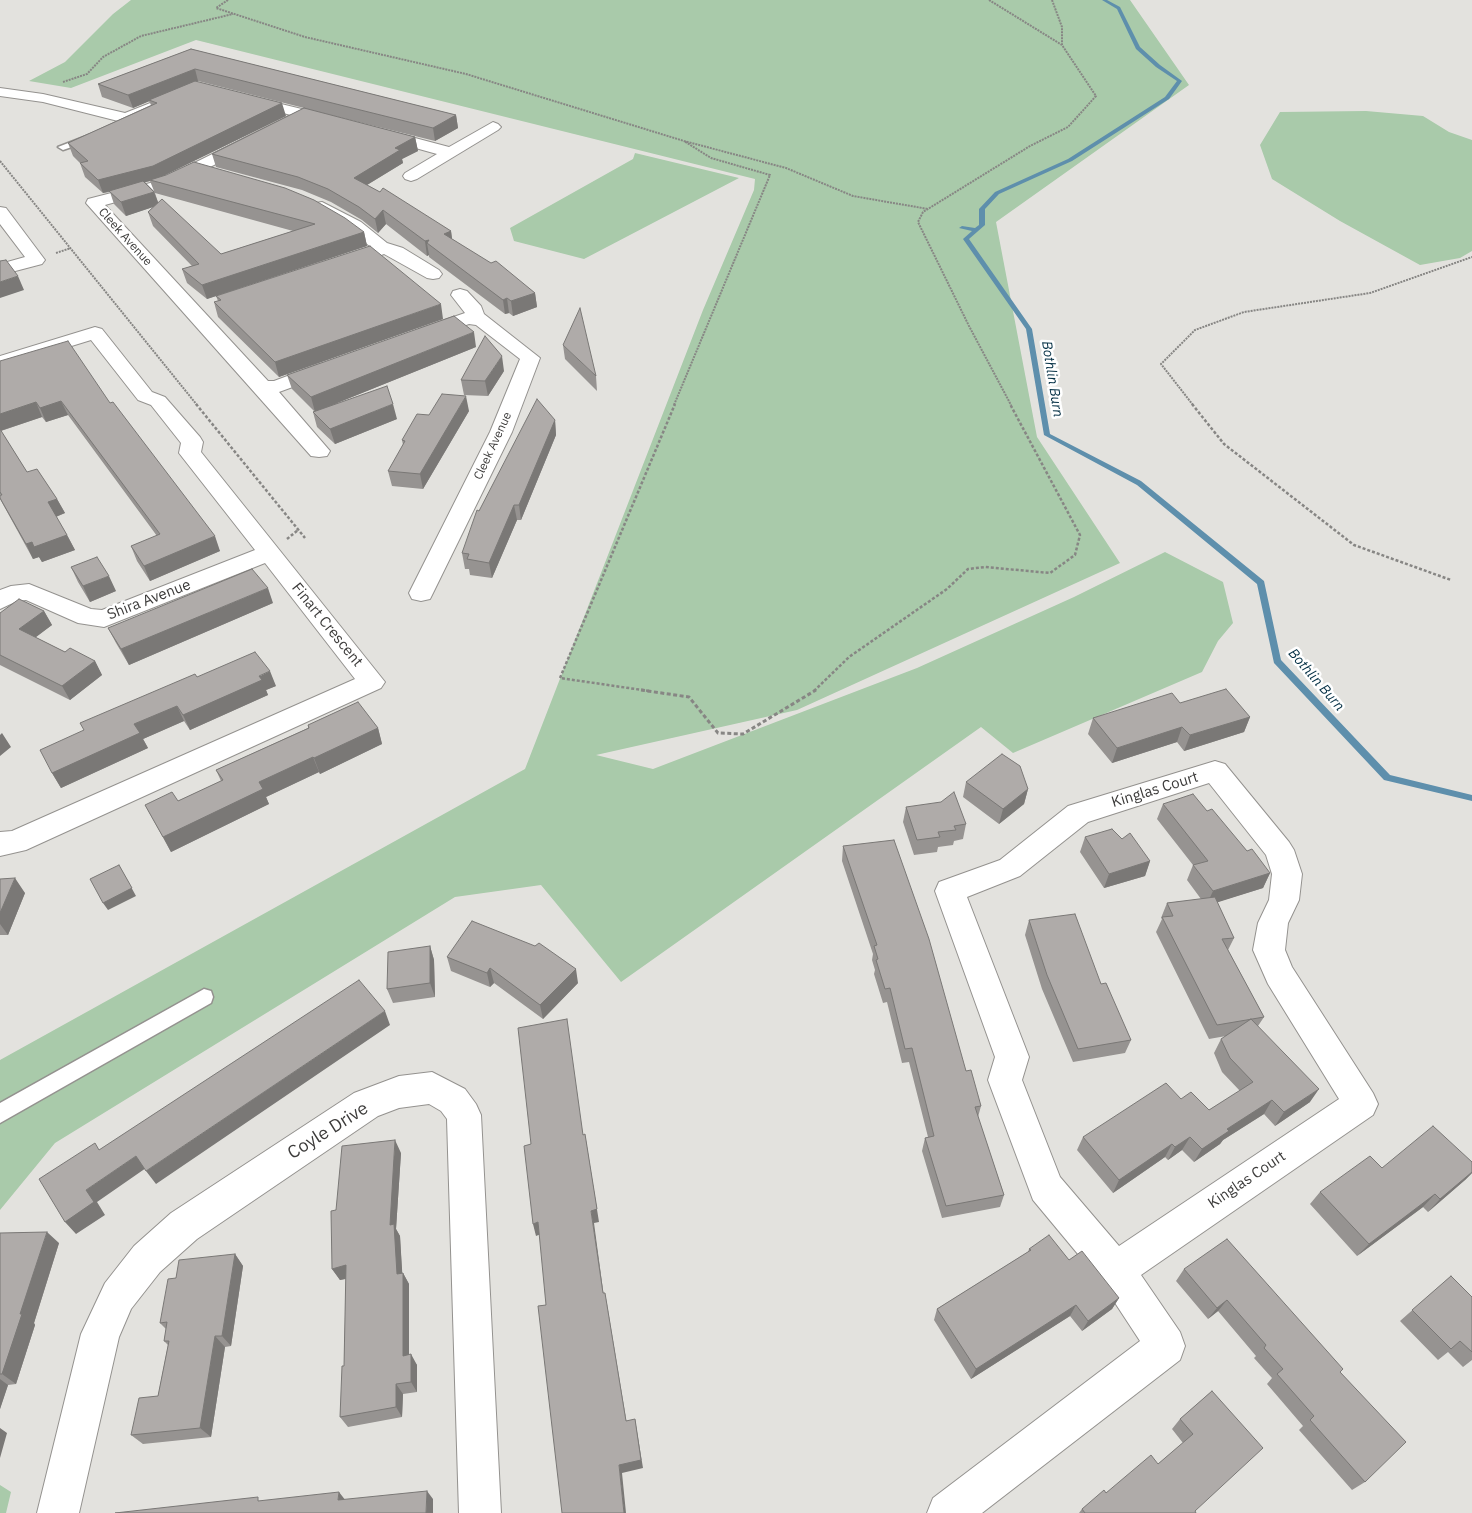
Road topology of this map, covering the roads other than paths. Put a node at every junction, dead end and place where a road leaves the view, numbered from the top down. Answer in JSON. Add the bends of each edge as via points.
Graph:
{"nodes":[{"id":1,"x":0,"y":92,"type":"edge"},
{"id":2,"x":234,"y":96,"type":"edge"},
{"id":3,"x":171,"y":99,"type":"edge"},
{"id":4,"x":305,"y":114,"type":"junction"},
{"id":5,"x":126,"y":118,"type":"junction"},
{"id":6,"x":324,"y":119,"type":"edge"},
{"id":7,"x":111,"y":127,"type":"edge"},
{"id":8,"x":493,"y":127,"type":"dead end"},
{"id":9,"x":370,"y":131,"type":"edge"},
{"id":10,"x":95,"y":136,"type":"edge"},
{"id":11,"x":63,"y":147,"type":"dead end"},
{"id":12,"x":450,"y":152,"type":"junction"},
{"id":13,"x":197,"y":169,"type":"junction"},
{"id":14,"x":224,"y":176,"type":"edge"},
{"id":15,"x":411,"y":176,"type":"dead end"},
{"id":16,"x":309,"y":202,"type":"edge"},
{"id":17,"x":0,"y":212,"type":"edge"},
{"id":18,"x":381,"y":247,"type":"junction"},
{"id":19,"x":0,"y":270,"type":"edge"},
{"id":20,"x":322,"y":270,"type":"edge"},
{"id":21,"x":432,"y":274,"type":"dead end"},
{"id":22,"x":460,"y":295,"type":"dead end"},
{"id":23,"x":476,"y":319,"type":"junction"},
{"id":24,"x":413,"y":338,"type":"edge"},
{"id":25,"x":0,"y":362,"type":"edge"},
{"id":26,"x":340,"y":364,"type":"edge"},
{"id":27,"x":263,"y":387,"type":"junction"},
{"id":28,"x":319,"y":450,"type":"dead end"},
{"id":29,"x":269,"y":553,"type":"junction"},
{"id":30,"x":0,"y":573,"type":"edge"},
{"id":31,"x":421,"y":593,"type":"dead end"},
{"id":32,"x":5,"y":598,"type":"edge"},
{"id":33,"x":0,"y":844,"type":"edge"},
{"id":34,"x":204,"y":997,"type":"dead end"},
{"id":35,"x":0,"y":1114,"type":"edge"},
{"id":36,"x":1115,"y":1270,"type":"junction"},
{"id":37,"x":58,"y":1513,"type":"edge"},
{"id":38,"x":480,"y":1513,"type":"edge"},
{"id":39,"x":948,"y":1513,"type":"edge"}],
"edges":[{"from":1,"to":5,"type":"street","via":[[43,98]]},
{"from":2,"to":4,"type":"street"},
{"from":3,"to":5,"type":"street"},
{"from":4,"to":6,"type":"street"},
{"from":4,"to":13,"type":"street","name":"Cleek Avenue"},
{"from":5,"to":7,"type":"lane"},
{"from":8,"to":12,"type":"street"},
{"from":9,"to":12,"type":"street"},
{"from":10,"to":11,"type":"lane"},
{"from":12,"to":15,"type":"street"},
{"from":13,"to":14,"type":"street"},
{"from":13,"to":27,"type":"street","name":"Cleek Avenue","via":[[164,184],[94,203],[201,309]]},
{"from":16,"to":18,"type":"street","via":[[355,226]]},
{"from":17,"to":19,"type":"street","via":[[36,260]]},
{"from":18,"to":20,"type":"street"},
{"from":18,"to":21,"type":"street","via":[[397,252]]},
{"from":22,"to":23,"type":"street","name":"Cleek Avenue","via":[[474,310]]},
{"from":23,"to":24,"type":"street","via":[[467,318]]},
{"from":23,"to":31,"type":"street","name":"Cleek Avenue","via":[[481,319],[530,358],[501,432]]},
{"from":25,"to":29,"type":"street","name":"Finart Crescent","via":[[95,333],[145,396],[158,400],[192,442],[190,453]]},
{"from":26,"to":27,"type":"street","via":[[276,387]]},
{"from":27,"to":28,"type":"street","name":"Cleek Avenue"},
{"from":29,"to":32,"type":"street","name":"Shira Avenue","via":[[104,619],[87,617],[29,592]]},
{"from":29,"to":33,"type":"street","name":"Finart Crescent","via":[[372,682],[16,842]]},
{"from":30,"to":32,"type":"street"},
{"from":34,"to":35,"type":"lane"},
{"from":36,"to":36,"type":"street","name":"Kinglas Court","via":[[1046,1188],[1005,1080],[1012,1057],[950,891],[1010,868],[1078,814],[1215,771],[1279,850],[1287,874],[1284,900],[1273,922],[1269,950],[1279,974],[1310,1026],[1361,1104]]},
{"from":36,"to":39,"type":"street","name":"Kinglas Court","via":[[1166,1346]]},
{"from":37,"to":38,"type":"street","name":"Coyle Drive","via":[[100,1334],[118,1296],[147,1259],[184,1226],[366,1104],[399,1092],[432,1088],[453,1100],[464,1115]]}]}
